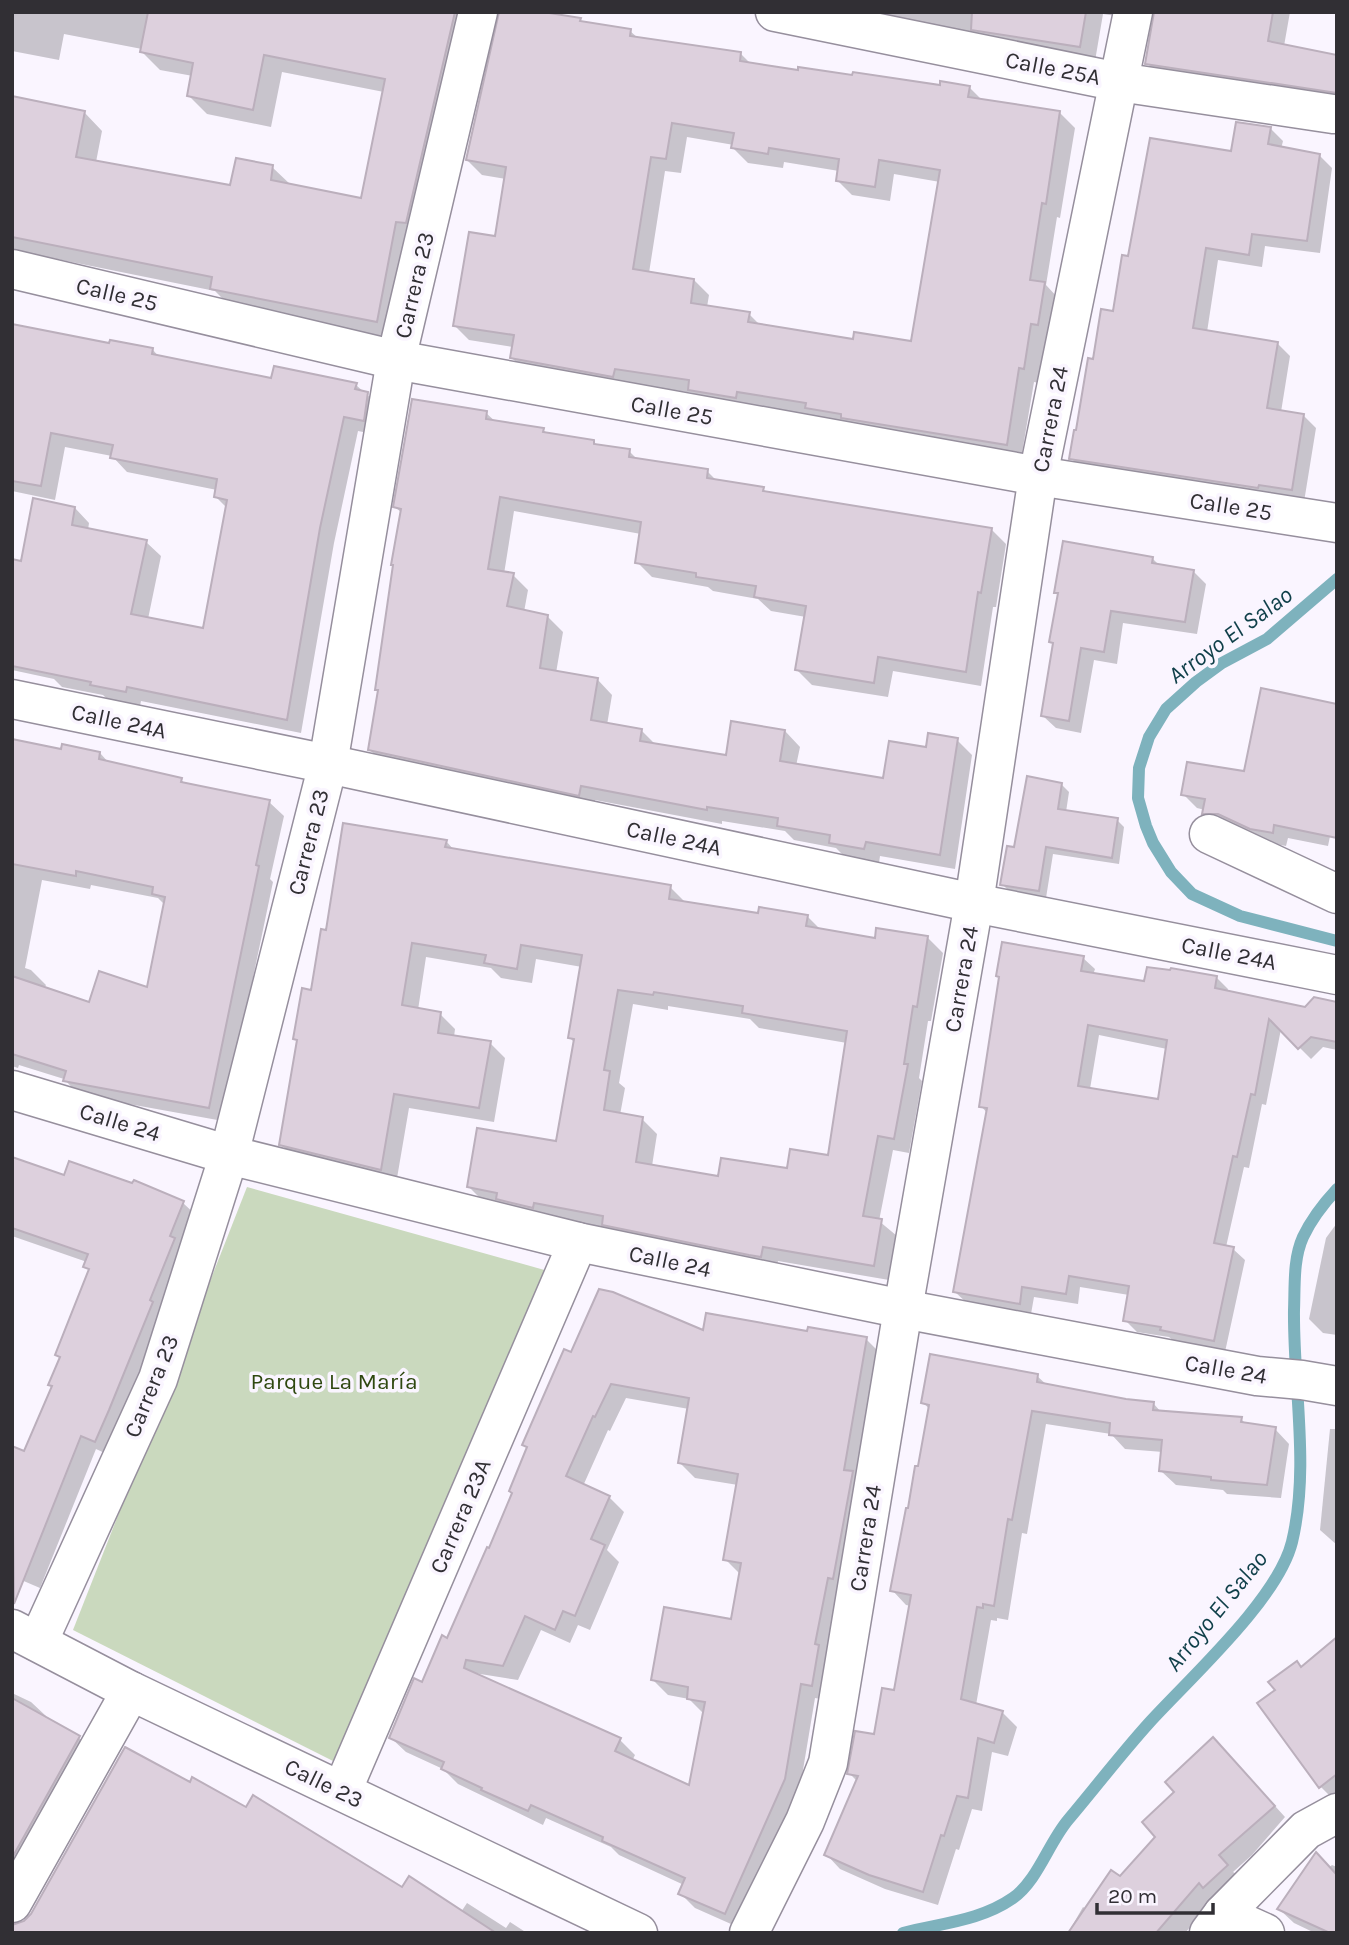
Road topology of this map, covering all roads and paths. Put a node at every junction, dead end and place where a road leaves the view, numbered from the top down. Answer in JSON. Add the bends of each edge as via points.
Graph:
{"nodes":[{"id":1,"x":478,"y":12,"type":"edge"},
{"id":2,"x":775,"y":12,"type":"edge"},
{"id":3,"x":1133,"y":12,"type":"edge"},
{"id":4,"x":1119,"y":82,"type":"junction"},
{"id":5,"x":1333,"y":114,"type":"dead end"},
{"id":6,"x":12,"y":269,"type":"edge"},
{"id":7,"x":396,"y":360,"type":"junction"},
{"id":8,"x":1038,"y":476,"type":"junction"},
{"id":9,"x":1324,"y":521,"type":"edge"},
{"id":10,"x":12,"y":699,"type":"edge"},
{"id":11,"x":328,"y":764,"type":"junction"},
{"id":12,"x":1209,"y":834,"type":"dead end"},
{"id":13,"x":1337,"y":894,"type":"edge"},
{"id":14,"x":974,"y":903,"type":"junction"},
{"id":15,"x":1337,"y":975,"type":"edge"},
{"id":16,"x":12,"y":1090,"type":"edge"},
{"id":17,"x":229,"y":1155,"type":"junction"},
{"id":18,"x":578,"y":1242,"type":"junction"},
{"id":19,"x":903,"y":1309,"type":"junction"},
{"id":20,"x":1319,"y":1383,"type":"edge"},
{"id":21,"x":25,"y":1636,"type":"edge"},
{"id":22,"x":131,"y":1691,"type":"junction"},
{"id":23,"x":342,"y":1791,"type":"junction"},
{"id":24,"x":1337,"y":1813,"type":"edge"},
{"id":25,"x":12,"y":1903,"type":"edge"},
{"id":26,"x":1216,"y":1923,"type":"edge"},
{"id":27,"x":638,"y":1933,"type":"edge"},
{"id":28,"x":749,"y":1933,"type":"edge"},
{"id":29,"x":1265,"y":1933,"type":"edge"}],
"edges":[{"from":1,"to":7,"type":"street","name":"Carrera 23"},
{"from":2,"to":4,"type":"street","name":"Calle 25A"},
{"from":3,"to":4,"type":"street","name":"Carrera 24"},
{"from":4,"to":5,"type":"street","name":"Calle 25A"},
{"from":4,"to":8,"type":"street","name":"Carrera 24"},
{"from":6,"to":7,"type":"street","name":"Calle 25"},
{"from":7,"to":8,"type":"street","name":"Calle 25"},
{"from":7,"to":11,"type":"street","name":"Carrera 23"},
{"from":8,"to":9,"type":"street","name":"Calle 25"},
{"from":8,"to":14,"type":"street","name":"Carrera 24"},
{"from":10,"to":11,"type":"street","name":"Calle 24A"},
{"from":11,"to":14,"type":"street","name":"Calle 24A"},
{"from":11,"to":17,"type":"street","name":"Carrera 23"},
{"from":12,"to":13,"type":"street"},
{"from":14,"to":15,"type":"street","name":"Calle 24A"},
{"from":14,"to":19,"type":"street","name":"Carrera 24"},
{"from":16,"to":17,"type":"street","name":"Calle 24"},
{"from":17,"to":18,"type":"street","name":"Calle 24"},
{"from":17,"to":21,"type":"street","name":"Carrera 23","via":[[158,1379]]},
{"from":18,"to":19,"type":"street","name":"Calle 24"},
{"from":18,"to":23,"type":"street","name":"Carrera 23A"},
{"from":19,"to":20,"type":"street","name":"Calle 24","via":[[1257,1376]]},
{"from":19,"to":28,"type":"street","name":"Carrera 24","via":[[828,1763]]},
{"from":21,"to":22,"type":"street","name":"Calle 23"},
{"from":22,"to":23,"type":"street","name":"Calle 23"},
{"from":22,"to":25,"type":"street"},
{"from":23,"to":27,"type":"street","name":"Calle 23"},
{"from":24,"to":26,"type":"street","via":[[1306,1830]]},
{"from":26,"to":29,"type":"street"}]}
